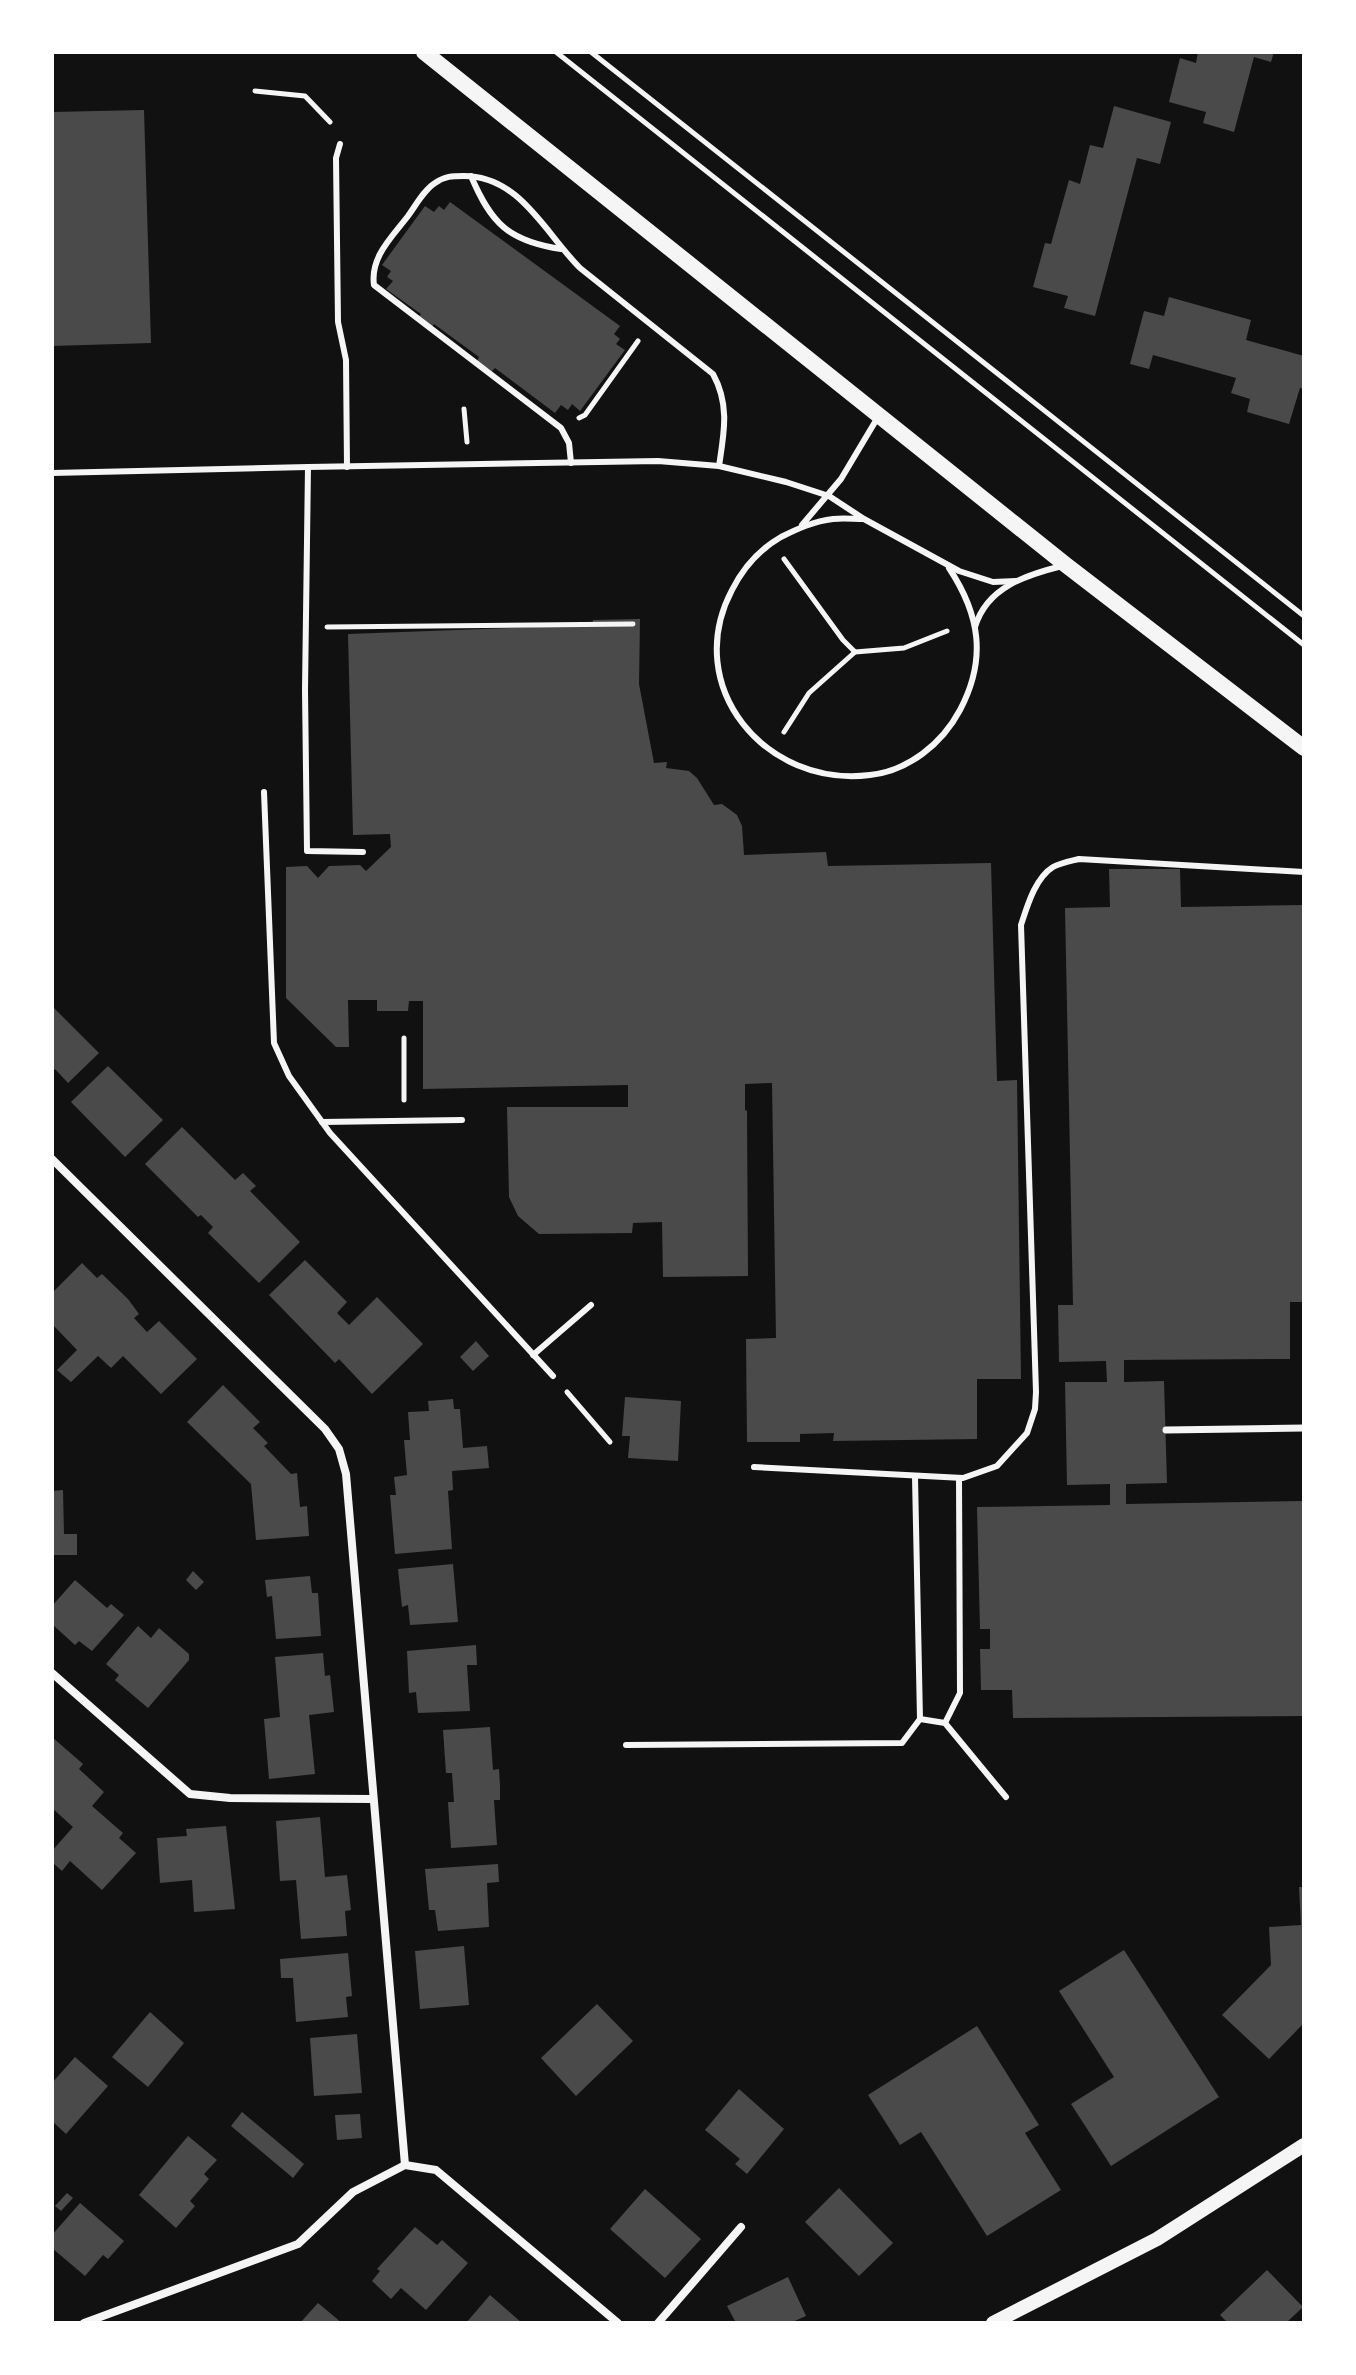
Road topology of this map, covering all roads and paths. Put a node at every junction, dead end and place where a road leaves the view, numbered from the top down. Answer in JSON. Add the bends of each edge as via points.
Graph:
{"nodes":[{"id":1,"x":424,"y":52,"type":"edge"},
{"id":2,"x":556,"y":52,"type":"edge"},
{"id":3,"x":591,"y":52,"type":"edge"},
{"id":4,"x":255,"y":91,"type":"dead end"},
{"id":5,"x":340,"y":144,"type":"joint"},
{"id":6,"x":471,"y":176,"type":"junction"},
{"id":7,"x":561,"y":249,"type":"junction"},
{"id":8,"x":630,"y":332,"type":"dead end"},
{"id":9,"x":464,"y":409,"type":"dead end"},
{"id":10,"x":880,"y":414,"type":"junction"},
{"id":11,"x":561,"y":428,"type":"junction"},
{"id":12,"x":479,"y":442,"type":"dead end"},
{"id":13,"x":571,"y":463,"type":"junction"},
{"id":14,"x":719,"y":466,"type":"junction"},
{"id":15,"x":308,"y":467,"type":"junction"},
{"id":16,"x":347,"y":467,"type":"junction"},
{"id":17,"x":52,"y":473,"type":"edge"},
{"id":18,"x":829,"y":496,"type":"junction"},
{"id":19,"x":864,"y":519,"type":"junction"},
{"id":20,"x":799,"y":527,"type":"junction"},
{"id":21,"x":772,"y":543,"type":"junction"},
{"id":22,"x":947,"y":565,"type":"junction"},
{"id":23,"x":1066,"y":565,"type":"junction"},
{"id":24,"x":1016,"y":581,"type":"junction"},
{"id":25,"x":1304,"y":616,"type":"edge"},
{"id":26,"x":306,"y":624,"type":"junction"},
{"id":27,"x":633,"y":624,"type":"dead end"},
{"id":28,"x":975,"y":627,"type":"junction"},
{"id":29,"x":947,"y":631,"type":"dead end"},
{"id":30,"x":1304,"y":645,"type":"edge"},
{"id":31,"x":855,"y":652,"type":"junction"},
{"id":32,"x":784,"y":733,"type":"dead end"},
{"id":33,"x":1304,"y":748,"type":"edge"},
{"id":34,"x":264,"y":792,"type":"dead end"},
{"id":35,"x":363,"y":852,"type":"dead end"},
{"id":36,"x":1304,"y":872,"type":"edge"},
{"id":37,"x":404,"y":1038,"type":"dead end"},
{"id":38,"x":462,"y":1120,"type":"dead end"},
{"id":39,"x":404,"y":1121,"type":"junction"},
{"id":40,"x":322,"y":1122,"type":"junction"},
{"id":41,"x":52,"y":1159,"type":"edge"},
{"id":42,"x":591,"y":1305,"type":"dead end"},
{"id":43,"x":533,"y":1355,"type":"junction"},
{"id":44,"x":553,"y":1376,"type":"joint"},
{"id":45,"x":1304,"y":1428,"type":"edge"},
{"id":46,"x":1166,"y":1430,"type":"dead end"},
{"id":47,"x":610,"y":1442,"type":"dead end"},
{"id":48,"x":754,"y":1467,"type":"dead end"},
{"id":49,"x":915,"y":1477,"type":"junction"},
{"id":50,"x":959,"y":1478,"type":"junction"},
{"id":51,"x":52,"y":1673,"type":"edge"},
{"id":52,"x":920,"y":1719,"type":"junction"},
{"id":53,"x":945,"y":1723,"type":"junction"},
{"id":54,"x":626,"y":1745,"type":"dead end"},
{"id":55,"x":1006,"y":1797,"type":"dead end"},
{"id":56,"x":372,"y":1799,"type":"junction"},
{"id":57,"x":1304,"y":2145,"type":"edge"},
{"id":58,"x":405,"y":2165,"type":"junction"},
{"id":59,"x":741,"y":2227,"type":"dead end"},
{"id":60,"x":84,"y":2323,"type":"edge"},
{"id":61,"x":618,"y":2323,"type":"edge"},
{"id":62,"x":658,"y":2323,"type":"edge"},
{"id":63,"x":993,"y":2323,"type":"edge"}],
"edges":[{"from":1,"to":10,"type":"main road"},
{"from":2,"to":30,"type":"path"},
{"from":3,"to":25,"type":"path"},
{"from":4,"to":5,"type":"path","via":[[305,96],[328,117]]},
{"from":5,"to":16,"type":"lane","via":[[338,322],[346,360]]},
{"from":6,"to":7,"type":"lane","via":[[511,191],[533,210]]},
{"from":6,"to":7,"type":"lane","via":[[492,218],[537,245]]},
{"from":6,"to":11,"type":"lane","via":[[446,176],[431,185],[379,254],[374,285]]},
{"from":7,"to":14,"type":"lane","via":[[713,374],[722,391],[725,427]]},
{"from":8,"to":11,"type":"path","via":[[639,340],[594,403],[585,415]]},
{"from":9,"to":12,"type":"path","via":[[466,442]]},
{"from":10,"to":18,"type":"lane"},
{"from":10,"to":23,"type":"main road"},
{"from":11,"to":13,"type":"lane"},
{"from":13,"to":14,"type":"lane"},
{"from":13,"to":16,"type":"lane"},
{"from":14,"to":18,"type":"lane"},
{"from":15,"to":16,"type":"lane"},
{"from":15,"to":17,"type":"lane"},
{"from":15,"to":26,"type":"lane"},
{"from":18,"to":19,"type":"lane"},
{"from":18,"to":20,"type":"lane"},
{"from":19,"to":20,"type":"lane","via":[[831,519]]},
{"from":19,"to":22,"type":"lane"},
{"from":20,"to":21,"type":"lane"},
{"from":21,"to":28,"type":"lane","via":[[746,568],[727,599],[720,621],[719,669],[736,714],[750,733],[793,765],[849,778],[906,764],[930,749],[950,727],[970,690],[977,665]]},
{"from":21,"to":31,"type":"path"},
{"from":22,"to":24,"type":"lane","via":[[993,582]]},
{"from":22,"to":28,"type":"lane","via":[[965,592]]},
{"from":23,"to":24,"type":"lane"},
{"from":23,"to":33,"type":"main road"},
{"from":24,"to":28,"type":"lane","via":[[983,606]]},
{"from":26,"to":27,"type":"path","via":[[336,629]]},
{"from":26,"to":35,"type":"lane","via":[[307,851]]},
{"from":29,"to":31,"type":"path","via":[[904,648]]},
{"from":31,"to":32,"type":"path","via":[[809,693]]},
{"from":34,"to":40,"type":"lane","via":[[274,1043],[289,1076]]},
{"from":36,"to":50,"type":"lane","via":[[1079,859],[1054,866],[1036,890],[1021,925],[1035,1409],[1027,1433],[997,1466]]},
{"from":37,"to":39,"type":"path"},
{"from":38,"to":39,"type":"lane"},
{"from":39,"to":40,"type":"lane"},
{"from":40,"to":43,"type":"lane"},
{"from":41,"to":56,"type":"street","via":[[325,1429],[339,1449],[346,1474]]},
{"from":42,"to":43,"type":"lane"},
{"from":43,"to":44,"type":"lane"},
{"from":44,"to":47,"type":"path"},
{"from":45,"to":46,"type":"street"},
{"from":48,"to":49,"type":"lane"},
{"from":49,"to":50,"type":"lane"},
{"from":49,"to":52,"type":"lane"},
{"from":50,"to":53,"type":"lane","via":[[960,1693]]},
{"from":51,"to":56,"type":"street","via":[[190,1794]]},
{"from":52,"to":53,"type":"lane"},
{"from":52,"to":54,"type":"lane","via":[[902,1743]]},
{"from":53,"to":55,"type":"lane"},
{"from":56,"to":58,"type":"street"},
{"from":57,"to":63,"type":"street","via":[[1157,2239]]},
{"from":58,"to":60,"type":"street","via":[[353,2192],[298,2244]]},
{"from":58,"to":61,"type":"street","via":[[436,2170]]},
{"from":59,"to":62,"type":"street"}]}
